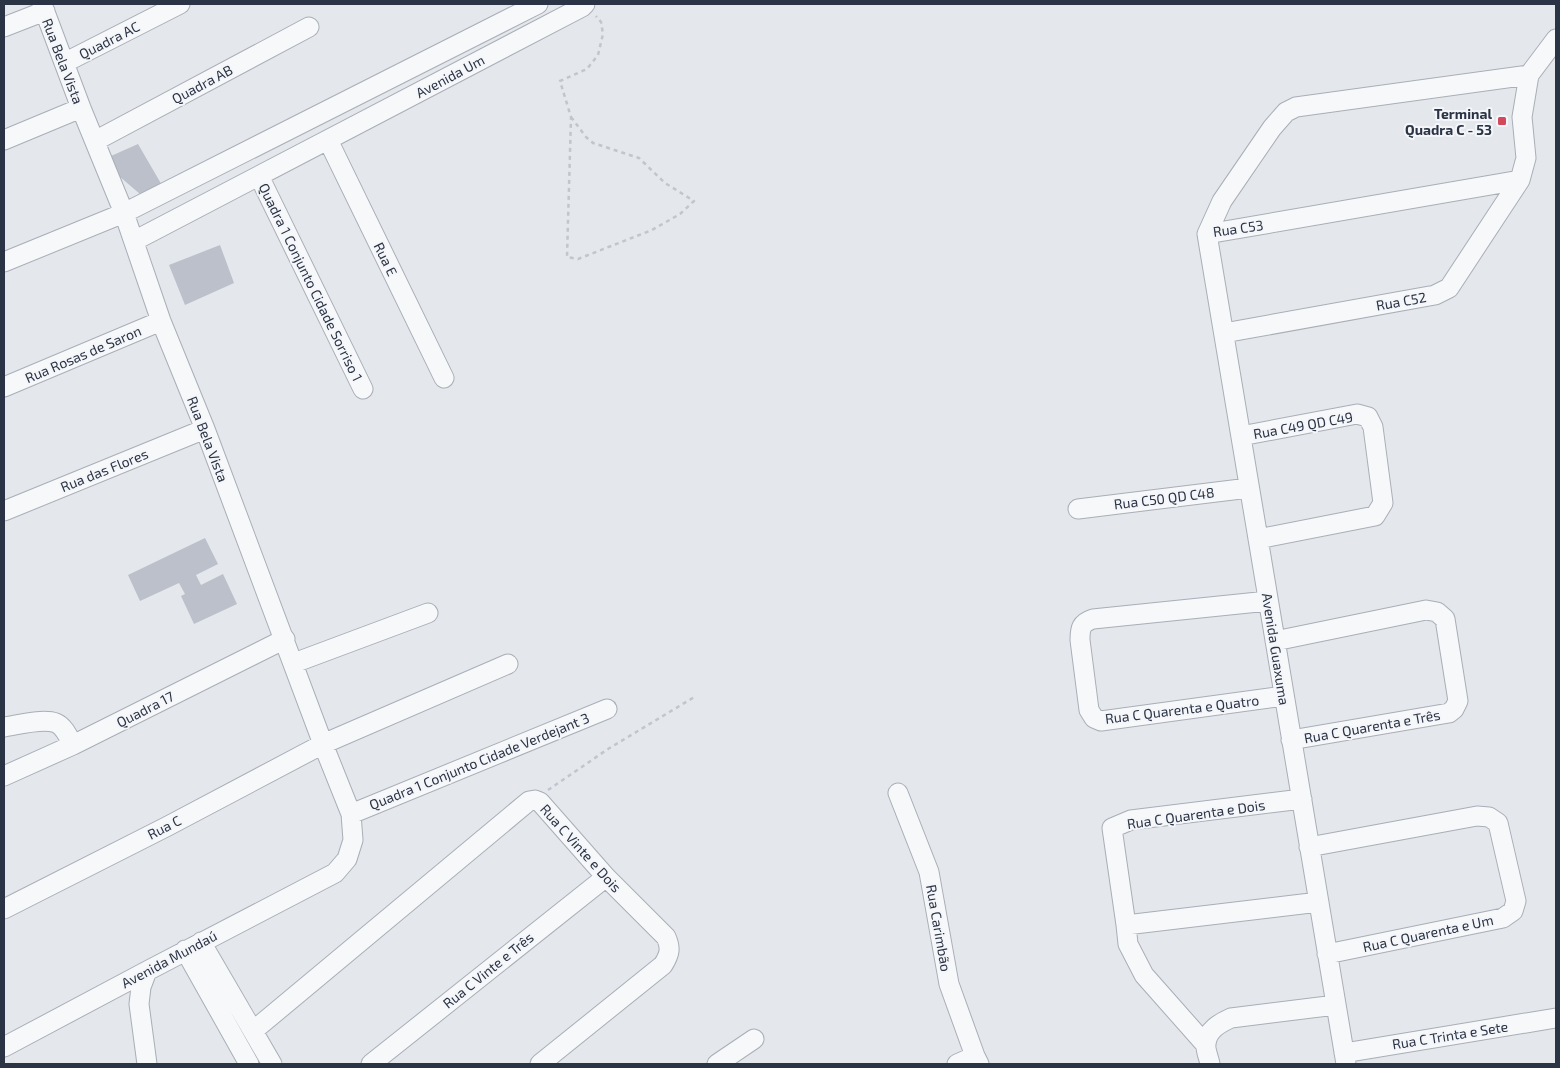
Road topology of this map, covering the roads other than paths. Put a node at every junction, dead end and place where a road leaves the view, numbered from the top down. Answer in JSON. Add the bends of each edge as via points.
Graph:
{"nodes":[{"id":1,"x":180,"y":4,"type":"edge"},
{"id":2,"x":538,"y":4,"type":"edge"},
{"id":3,"x":584,"y":6,"type":"edge"},
{"id":4,"x":43,"y":7,"type":"edge"},
{"id":5,"x":4,"y":27,"type":"edge"},
{"id":6,"x":309,"y":27,"type":"dead end"},
{"id":7,"x":1556,"y":39,"type":"edge"},
{"id":8,"x":64,"y":63,"type":"junction"},
{"id":9,"x":1530,"y":75,"type":"junction"},
{"id":10,"x":81,"y":108,"type":"junction"},
{"id":11,"x":300,"y":123,"type":"junction"},
{"id":12,"x":4,"y":140,"type":"edge"},
{"id":13,"x":94,"y":141,"type":"junction"},
{"id":14,"x":321,"y":144,"type":"junction"},
{"id":15,"x":259,"y":176,"type":"junction"},
{"id":16,"x":1520,"y":180,"type":"junction"},
{"id":17,"x":116,"y":193,"type":"junction"},
{"id":18,"x":150,"y":200,"type":"junction"},
{"id":19,"x":124,"y":213,"type":"junction"},
{"id":20,"x":1207,"y":234,"type":"junction"},
{"id":21,"x":134,"y":241,"type":"junction"},
{"id":22,"x":4,"y":262,"type":"edge"},
{"id":23,"x":162,"y":321,"type":"junction"},
{"id":24,"x":1224,"y":333,"type":"junction"},
{"id":25,"x":444,"y":378,"type":"dead end"},
{"id":26,"x":4,"y":387,"type":"edge"},
{"id":27,"x":363,"y":389,"type":"dead end"},
{"id":28,"x":205,"y":429,"type":"junction"},
{"id":29,"x":1241,"y":436,"type":"junction"},
{"id":30,"x":1249,"y":488,"type":"junction"},
{"id":31,"x":1078,"y":509,"type":"dead end"},
{"id":32,"x":4,"y":510,"type":"edge"},
{"id":33,"x":1258,"y":539,"type":"junction"},
{"id":34,"x":1268,"y":601,"type":"junction"},
{"id":35,"x":428,"y":612,"type":"dead end"},
{"id":36,"x":285,"y":639,"type":"junction"},
{"id":37,"x":1275,"y":640,"type":"junction"},
{"id":38,"x":294,"y":663,"type":"junction"},
{"id":39,"x":508,"y":664,"type":"dead end"},
{"id":40,"x":1284,"y":696,"type":"junction"},
{"id":41,"x":607,"y":709,"type":"dead end"},
{"id":42,"x":4,"y":727,"type":"edge"},
{"id":43,"x":1291,"y":740,"type":"junction"},
{"id":44,"x":323,"y":744,"type":"junction"},
{"id":45,"x":74,"y":745,"type":"junction"},
{"id":46,"x":4,"y":776,"type":"edge"},
{"id":47,"x":898,"y":793,"type":"dead end"},
{"id":48,"x":1302,"y":799,"type":"junction"},
{"id":49,"x":352,"y":814,"type":"junction"},
{"id":50,"x":1310,"y":847,"type":"junction"},
{"id":51,"x":335,"y":874,"type":"joint"},
{"id":52,"x":606,"y":877,"type":"junction"},
{"id":53,"x":1319,"y":902,"type":"junction"},
{"id":54,"x":4,"y":909,"type":"edge"},
{"id":55,"x":1126,"y":925,"type":"junction"},
{"id":56,"x":193,"y":946,"type":"junction"},
{"id":57,"x":1328,"y":954,"type":"junction"},
{"id":58,"x":147,"y":970,"type":"junction"},
{"id":59,"x":1336,"y":1005,"type":"junction"},
{"id":60,"x":1556,"y":1018,"type":"edge"},
{"id":61,"x":253,"y":1031,"type":"junction"},
{"id":62,"x":754,"y":1039,"type":"dead end"},
{"id":63,"x":1205,"y":1044,"type":"junction"},
{"id":64,"x":4,"y":1047,"type":"edge"},
{"id":65,"x":1345,"y":1058,"type":"edge"},
{"id":66,"x":977,"y":1060,"type":"edge"},
{"id":67,"x":147,"y":1064,"type":"edge"},
{"id":68,"x":249,"y":1064,"type":"edge"},
{"id":69,"x":272,"y":1064,"type":"edge"},
{"id":70,"x":371,"y":1064,"type":"edge"},
{"id":71,"x":540,"y":1064,"type":"edge"},
{"id":72,"x":717,"y":1064,"type":"edge"},
{"id":73,"x":957,"y":1064,"type":"edge"},
{"id":74,"x":1210,"y":1064,"type":"edge"}],
"edges":[{"from":1,"to":8,"type":"street","name":"Quadra AC"},
{"from":2,"to":11,"type":"street","name":"Avenida Um"},
{"from":3,"to":14,"type":"street","name":"Avenida Um"},
{"from":4,"to":5,"type":"street"},
{"from":4,"to":8,"type":"street","name":"Rua Bela Vista"},
{"from":6,"to":13,"type":"street","name":"Quadra AB"},
{"from":7,"to":9,"type":"street"},
{"from":8,"to":10,"type":"street","name":"Rua Bela Vista"},
{"from":9,"to":16,"type":"street","via":[[1522,117],[1526,158]]},
{"from":9,"to":20,"type":"street","name":"Rua C53","via":[[1291,109],[1272,128],[1222,201]]},
{"from":10,"to":12,"type":"street"},
{"from":10,"to":13,"type":"street","name":"Rua Bela Vista"},
{"from":11,"to":14,"type":"street"},
{"from":11,"to":18,"type":"street","name":"Avenida Um"},
{"from":13,"to":17,"type":"street","name":"Rua Bela Vista"},
{"from":14,"to":15,"type":"street","name":"Avenida Um"},
{"from":14,"to":25,"type":"street","name":"Rua E"},
{"from":15,"to":21,"type":"street","name":"Avenida Um"},
{"from":15,"to":27,"type":"street","name":"Quadra 1 Conjunto Cidade Sorriso 1"},
{"from":16,"to":20,"type":"street","name":"Rua C53"},
{"from":16,"to":24,"type":"street","name":"Rua C52","via":[[1449,288],[1435,295]]},
{"from":17,"to":18,"type":"street"},
{"from":17,"to":19,"type":"street","name":"Rua Bela Vista"},
{"from":18,"to":19,"type":"street","name":"Avenida Um"},
{"from":19,"to":21,"type":"street","name":"Rua Bela Vista"},
{"from":19,"to":22,"type":"street","name":"Avenida Um"},
{"from":20,"to":24,"type":"street","name":"Avenida Guaxuma"},
{"from":21,"to":23,"type":"street","name":"Rua Bela Vista"},
{"from":23,"to":26,"type":"street","name":"Rua Rosas de Saron"},
{"from":23,"to":28,"type":"street","name":"Rua Bela Vista"},
{"from":24,"to":29,"type":"street","name":"Avenida Guaxuma"},
{"from":28,"to":32,"type":"street","name":"Rua das Flores"},
{"from":28,"to":36,"type":"street","name":"Rua Bela Vista"},
{"from":29,"to":30,"type":"street","name":"Avenida Guaxuma"},
{"from":29,"to":33,"type":"street","name":"Rua C49 QD C49","via":[[1357,414],[1368,417],[1373,427],[1383,503],[1375,516]]},
{"from":30,"to":31,"type":"street","name":"Rua C50 QD C48"},
{"from":30,"to":33,"type":"street","name":"Avenida Guaxuma"},
{"from":33,"to":34,"type":"street","name":"Avenida Guaxuma"},
{"from":34,"to":37,"type":"street","name":"Avenida Guaxuma"},
{"from":34,"to":40,"type":"street","name":"Rua C Quarenta e Quatro","via":[[1086,622],[1080,629],[1080,640],[1089,710],[1094,718],[1101,721]]},
{"from":35,"to":38,"type":"street"},
{"from":36,"to":38,"type":"street","name":"Rua Bela Vista"},
{"from":36,"to":45,"type":"street","name":"Quadra 17"},
{"from":37,"to":40,"type":"street","name":"Avenida Guaxuma"},
{"from":37,"to":43,"type":"street","name":"Rua C Quarenta e Três","via":[[1426,610],[1445,619],[1458,701],[1454,709],[1448,713]]},
{"from":38,"to":44,"type":"street","name":"Rua Bela Vista"},
{"from":39,"to":44,"type":"street","name":"Rua C"},
{"from":40,"to":43,"type":"street","name":"Avenida Guaxuma"},
{"from":41,"to":49,"type":"street","name":"Quadra 1 Conjunto Cidade Verdejant 3"},
{"from":42,"to":45,"type":"street","via":[[57,723]]},
{"from":43,"to":48,"type":"street","name":"Avenida Guaxuma"},
{"from":44,"to":49,"type":"street","name":"Rua Bela Vista"},
{"from":44,"to":54,"type":"street","name":"Rua C"},
{"from":45,"to":46,"type":"street","name":"Quadra 17"},
{"from":47,"to":66,"type":"street","name":"Rua Carimbão","via":[[929,872],[949,984]]},
{"from":48,"to":50,"type":"street","name":"Avenida Guaxuma"},
{"from":48,"to":55,"type":"street","name":"Rua C Quarenta e Dois","via":[[1131,820],[1112,828]]},
{"from":49,"to":51,"type":"street","name":"Rua Bela Vista","via":[[353,840],[347,859]]},
{"from":50,"to":53,"type":"street","name":"Avenida Guaxuma"},
{"from":50,"to":57,"type":"street","name":"Rua C Quarenta e Um","via":[[1477,816],[1489,817],[1498,823],[1516,901],[1513,911],[1503,918]]},
{"from":51,"to":56,"type":"street","name":"Avenida Mundaú"},
{"from":52,"to":61,"type":"street","name":"Rua C Vinte e Dois","via":[[540,802],[529,801]]},
{"from":52,"to":70,"type":"street","name":"Rua C Vinte e Três"},
{"from":52,"to":71,"type":"street","name":"Rua C Vinte e Dois","via":[[666,937],[671,947],[668,957],[663,965]]},
{"from":53,"to":55,"type":"street"},
{"from":53,"to":57,"type":"street","name":"Avenida Guaxuma"},
{"from":55,"to":63,"type":"street","via":[[1128,944],[1144,975]]},
{"from":56,"to":58,"type":"street","name":"Avenida Mundaú"},
{"from":56,"to":61,"type":"street"},
{"from":56,"to":68,"type":"street"},
{"from":57,"to":59,"type":"street","name":"Avenida Guaxuma"},
{"from":58,"to":64,"type":"street","name":"Avenida Mundaú"},
{"from":58,"to":67,"type":"street","via":[[139,1004]]},
{"from":59,"to":63,"type":"street","via":[[1231,1018],[1218,1024]]},
{"from":59,"to":65,"type":"street","name":"Avenida Guaxuma"},
{"from":60,"to":65,"type":"street","name":"Rua C Trinta e Sete"},
{"from":61,"to":69,"type":"street"},
{"from":62,"to":72,"type":"street"},
{"from":63,"to":74,"type":"street"},
{"from":66,"to":73,"type":"street"}]}
